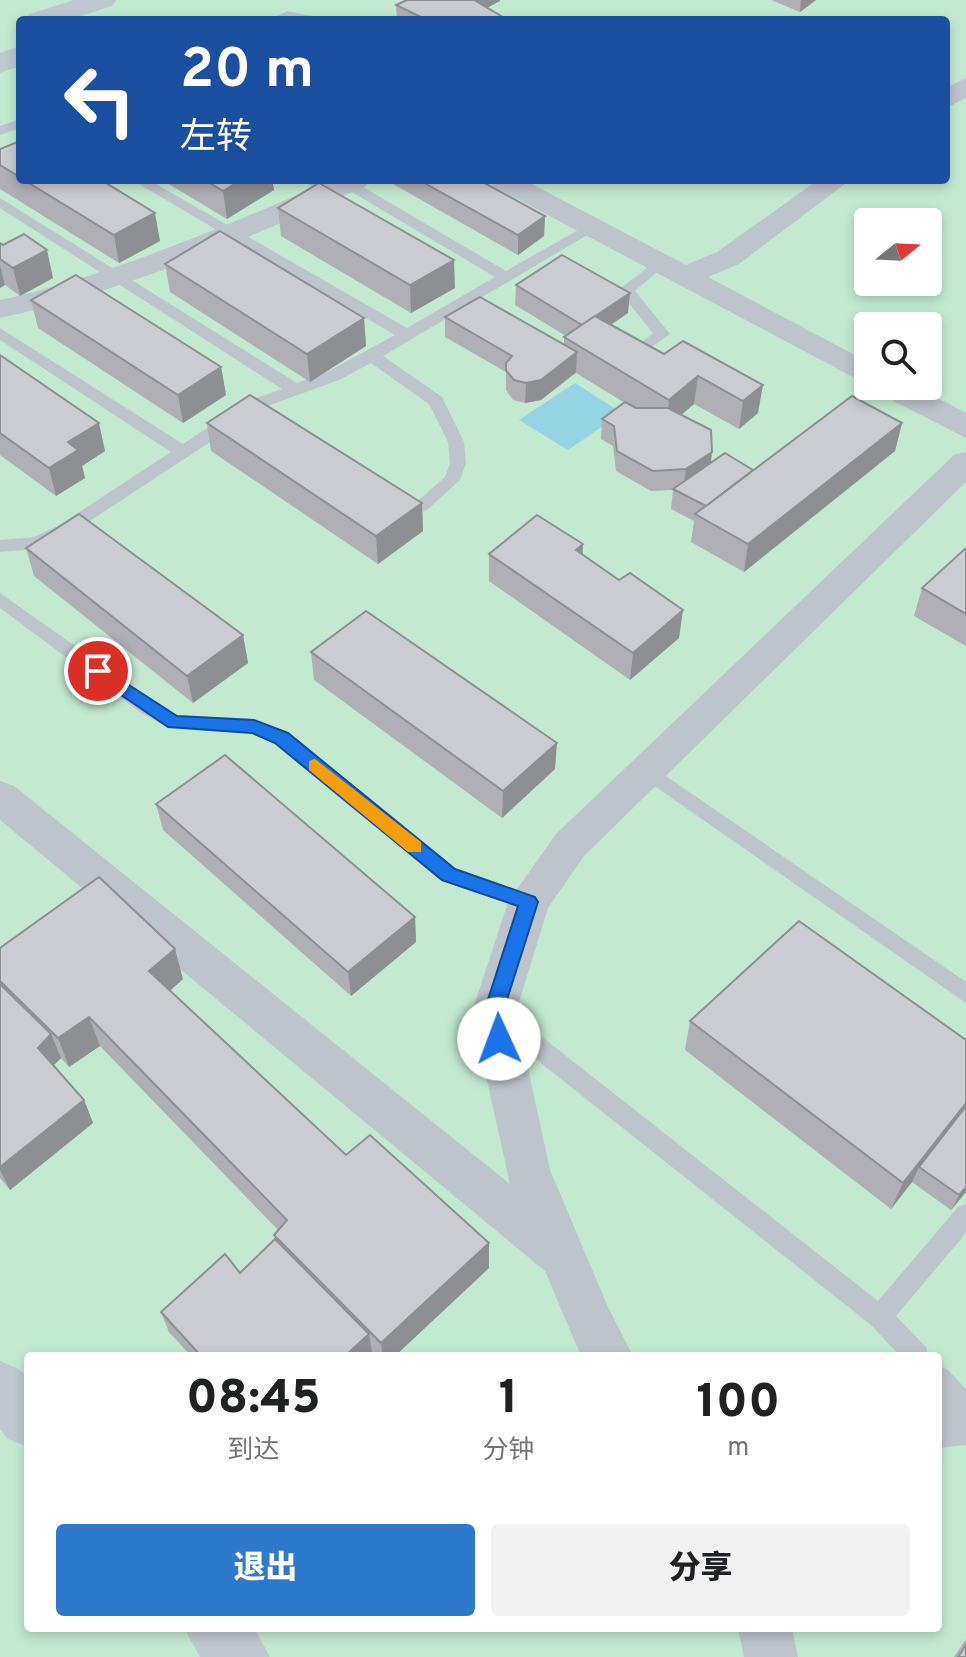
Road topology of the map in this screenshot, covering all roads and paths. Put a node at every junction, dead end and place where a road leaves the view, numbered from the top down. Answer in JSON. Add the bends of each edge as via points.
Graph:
{"nodes":[{"id":1,"x":102,"y":0,"type":"edge"},
{"id":2,"x":121,"y":0,"type":"edge"},
{"id":3,"x":130,"y":0,"type":"edge"},
{"id":4,"x":52,"y":16,"type":"edge"},
{"id":5,"x":83,"y":16,"type":"edge"},
{"id":6,"x":101,"y":16,"type":"edge"},
{"id":7,"x":146,"y":184,"type":"edge"},
{"id":8,"x":347,"y":184,"type":"edge"},
{"id":9,"x":355,"y":184,"type":"edge"},
{"id":10,"x":510,"y":184,"type":"edge"},
{"id":11,"x":830,"y":184,"type":"edge"},
{"id":12,"x":0,"y":202,"type":"edge"},
{"id":13,"x":592,"y":228,"type":"junction"},
{"id":14,"x":228,"y":234,"type":"junction"},
{"id":15,"x":672,"y":270,"type":"junction"},
{"id":16,"x":113,"y":275,"type":"junction"},
{"id":17,"x":507,"y":278,"type":"junction"},
{"id":18,"x":0,"y":309,"type":"edge"},
{"id":19,"x":0,"y":333,"type":"edge"},
{"id":20,"x":405,"y":334,"type":"junction"},
{"id":21,"x":640,"y":350,"type":"edge"},
{"id":22,"x":371,"y":355,"type":"junction"},
{"id":23,"x":854,"y":368,"type":"edge"},
{"id":24,"x":296,"y":390,"type":"junction"},
{"id":25,"x":915,"y":400,"type":"edge"},
{"id":26,"x":966,"y":427,"type":"edge"},
{"id":27,"x":182,"y":451,"type":"junction"},
{"id":28,"x":966,"y":463,"type":"edge"},
{"id":29,"x":421,"y":506,"type":"edge"},
{"id":30,"x":0,"y":546,"type":"edge"},
{"id":31,"x":0,"y":599,"type":"edge"},
{"id":32,"x":647,"y":771,"type":"junction"},
{"id":33,"x":0,"y":797,"type":"edge"},
{"id":34,"x":529,"y":902,"type":"junction"},
{"id":35,"x":966,"y":994,"type":"edge"},
{"id":36,"x":494,"y":1012,"type":"junction"},
{"id":37,"x":966,"y":1215,"type":"edge"},
{"id":38,"x":563,"y":1257,"type":"junction"},
{"id":39,"x":880,"y":1317,"type":"junction"},
{"id":40,"x":606,"y":1352,"type":"edge"},
{"id":41,"x":913,"y":1352,"type":"edge"},
{"id":42,"x":942,"y":1382,"type":"edge"},
{"id":43,"x":0,"y":1388,"type":"edge"},
{"id":44,"x":966,"y":1407,"type":"edge"},
{"id":45,"x":24,"y":1415,"type":"edge"},
{"id":46,"x":966,"y":1420,"type":"edge"},
{"id":47,"x":942,"y":1423,"type":"edge"},
{"id":48,"x":218,"y":1632,"type":"edge"},
{"id":49,"x":240,"y":1657,"type":"edge"}],
"edges":[{"from":1,"to":4,"type":"street"},
{"from":2,"to":5,"type":"street"},
{"from":3,"to":6,"type":"street"},
{"from":7,"to":14,"type":"lane"},
{"from":8,"to":14,"type":"street"},
{"from":9,"to":17,"type":"lane"},
{"from":10,"to":13,"type":"street"},
{"from":11,"to":15,"type":"street","via":[[728,258]]},
{"from":12,"to":16,"type":"lane"},
{"from":13,"to":15,"type":"street"},
{"from":13,"to":17,"type":"lane"},
{"from":14,"to":16,"type":"street"},
{"from":14,"to":20,"type":"lane"},
{"from":15,"to":21,"type":"lane","via":[[626,290],[662,334]]},
{"from":15,"to":23,"type":"street"},
{"from":16,"to":18,"type":"street"},
{"from":16,"to":24,"type":"lane"},
{"from":17,"to":20,"type":"lane"},
{"from":19,"to":27,"type":"lane"},
{"from":20,"to":22,"type":"lane"},
{"from":22,"to":24,"type":"lane"},
{"from":22,"to":29,"type":"lane","via":[[436,401],[456,442],[458,463],[452,480]]},
{"from":24,"to":27,"type":"lane","via":[[256,404]]},
{"from":25,"to":26,"type":"street"},
{"from":27,"to":30,"type":"lane","via":[[64,530],[37,543]]},
{"from":28,"to":32,"type":"street"},
{"from":31,"to":34,"type":"lane","via":[[174,722],[254,726],[282,738],[449,875]]},
{"from":32,"to":34,"type":"street","via":[[570,845]]},
{"from":32,"to":35,"type":"lane"},
{"from":33,"to":38,"type":"street"},
{"from":34,"to":36,"type":"street"},
{"from":36,"to":38,"type":"street","via":[[527,1170]]},
{"from":36,"to":39,"type":"lane"},
{"from":37,"to":39,"type":"lane"},
{"from":38,"to":40,"type":"street"},
{"from":39,"to":41,"type":"lane"},
{"from":42,"to":44,"type":"lane"},
{"from":43,"to":45,"type":"street"},
{"from":46,"to":47,"type":"street"},
{"from":48,"to":49,"type":"street"}]}
